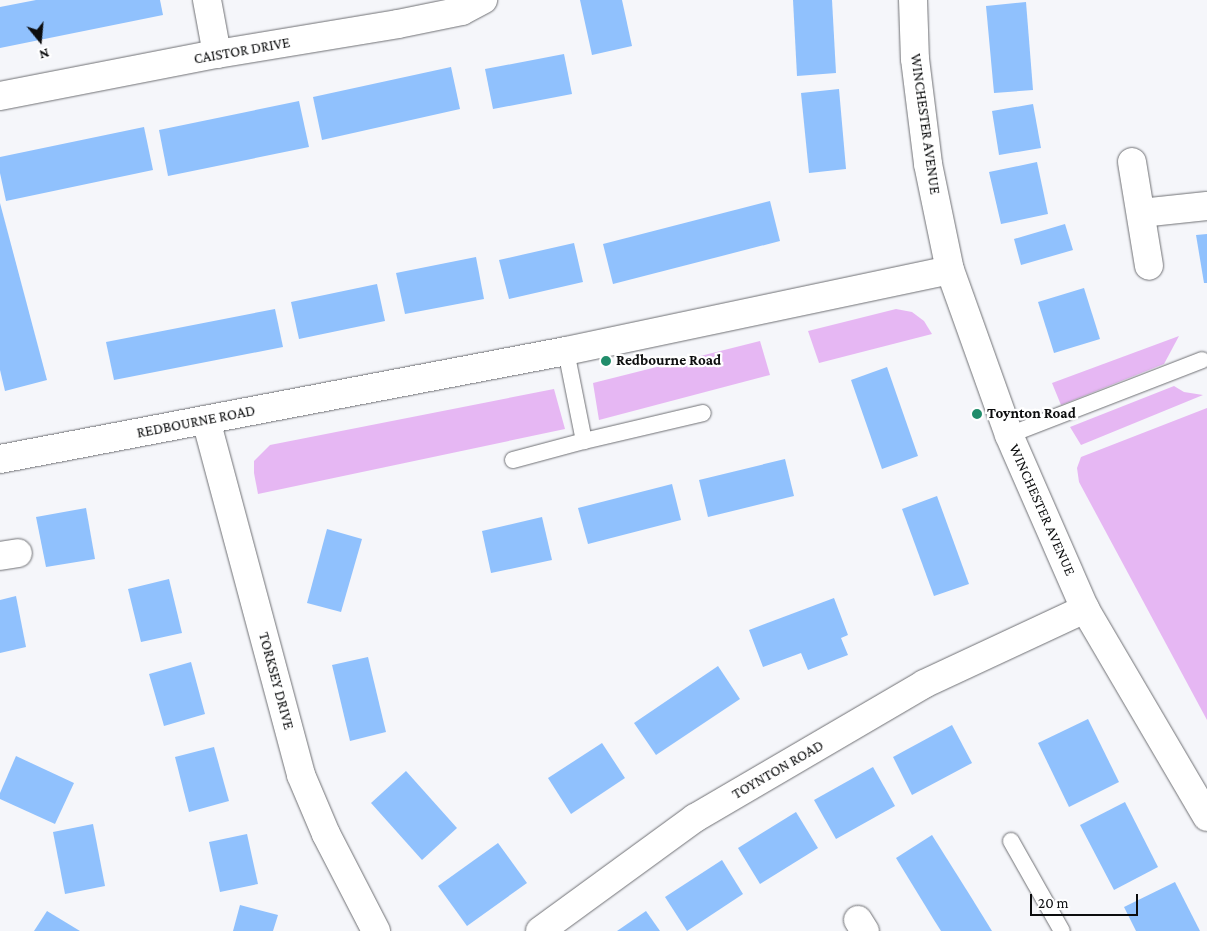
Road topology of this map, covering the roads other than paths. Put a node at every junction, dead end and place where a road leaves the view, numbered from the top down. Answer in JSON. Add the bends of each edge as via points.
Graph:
{"nodes":[{"id":1,"x":207,"y":0,"type":"edge"},
{"id":2,"x":483,"y":0,"type":"edge"},
{"id":3,"x":913,"y":0,"type":"edge"},
{"id":4,"x":217,"y":54,"type":"junction"},
{"id":5,"x":0,"y":96,"type":"edge"},
{"id":6,"x":1132,"y":162,"type":"dead end"},
{"id":7,"x":1207,"y":206,"type":"edge"},
{"id":8,"x":1141,"y":213,"type":"junction"},
{"id":9,"x":1149,"y":266,"type":"dead end"},
{"id":10,"x":950,"y":270,"type":"junction"},
{"id":11,"x":566,"y":351,"type":"junction"},
{"id":12,"x":1202,"y":360,"type":"dead end"},
{"id":13,"x":703,"y":413,"type":"dead end"},
{"id":14,"x":206,"y":420,"type":"junction"},
{"id":15,"x":1009,"y":435,"type":"junction"},
{"id":16,"x":584,"y":441,"type":"junction"},
{"id":17,"x":0,"y":459,"type":"edge"},
{"id":18,"x":513,"y":460,"type":"dead end"},
{"id":19,"x":1085,"y":609,"type":"junction"},
{"id":20,"x":1207,"y":818,"type":"edge"},
{"id":21,"x":1011,"y":841,"type":"dead end"},
{"id":22,"x":376,"y":931,"type":"edge"},
{"id":23,"x":540,"y":931,"type":"edge"},
{"id":24,"x":1062,"y":931,"type":"edge"}],
"edges":[{"from":1,"to":4,"type":"street"},
{"from":2,"to":4,"type":"street","name":"CAISTOR DRIVE","via":[[462,11],[398,24]]},
{"from":3,"to":10,"type":"street","name":"WINCHESTER AVENUE","via":[[914,59],[928,164]]},
{"from":4,"to":5,"type":"street","name":"CAISTOR DRIVE"},
{"from":6,"to":8,"type":"street"},
{"from":7,"to":8,"type":"street"},
{"from":8,"to":9,"type":"street"},
{"from":10,"to":11,"type":"street","name":"REDBOURNE ROAD"},
{"from":10,"to":15,"type":"street","name":"WINCHESTER AVENUE"},
{"from":11,"to":14,"type":"street","name":"REDBOURNE ROAD"},
{"from":11,"to":16,"type":"lane"},
{"from":12,"to":15,"type":"lane"},
{"from":13,"to":16,"type":"lane"},
{"from":14,"to":17,"type":"street","name":"REDBOURNE ROAD"},
{"from":14,"to":22,"type":"street","name":"TORKSEY DRIVE","via":[[301,775],[326,834]]},
{"from":15,"to":19,"type":"street","name":"WINCHESTER AVENUE"},
{"from":16,"to":18,"type":"lane"},
{"from":19,"to":20,"type":"street","name":"WINCHESTER AVENUE"},
{"from":19,"to":23,"type":"street","name":"TOYNTON ROAD","via":[[924,684],[695,818]]},
{"from":21,"to":24,"type":"lane"}]}
